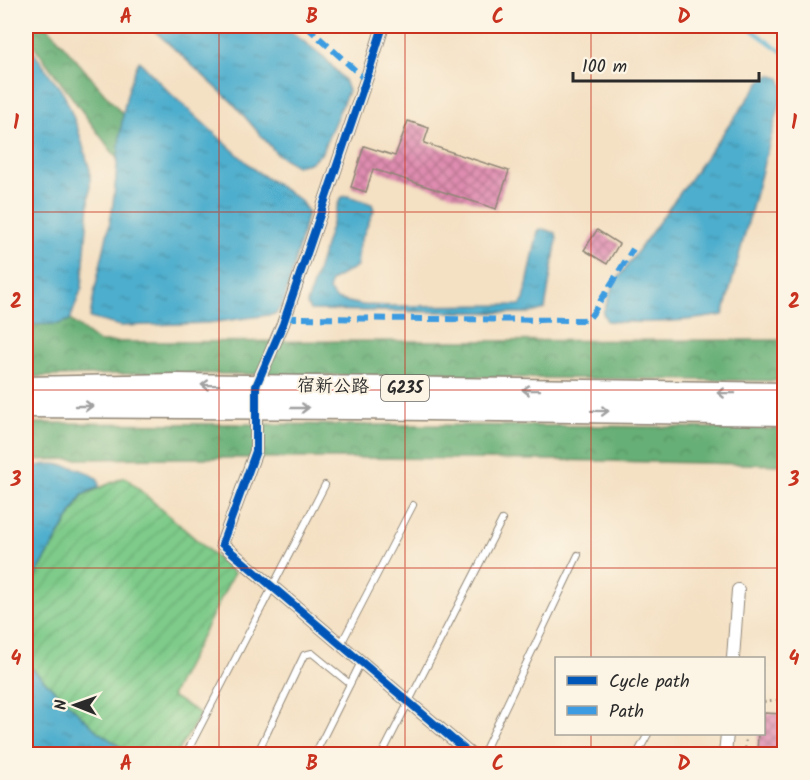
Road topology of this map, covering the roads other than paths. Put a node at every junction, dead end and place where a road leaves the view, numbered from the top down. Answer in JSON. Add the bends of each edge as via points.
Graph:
{"nodes":[{"id":1,"x":383,"y":26,"type":"edge"},
{"id":2,"x":26,"y":388,"type":"edge"},
{"id":3,"x":784,"y":394,"type":"edge"},
{"id":4,"x":256,"y":397,"type":"junction"},
{"id":5,"x":26,"y":406,"type":"edge"},
{"id":6,"x":784,"y":414,"type":"edge"},
{"id":7,"x":325,"y":485,"type":"dead end"},
{"id":8,"x":413,"y":505,"type":"dead end"},
{"id":9,"x":502,"y":520,"type":"dead end"},
{"id":10,"x":578,"y":555,"type":"dead end"},
{"id":11,"x":272,"y":587,"type":"junction"},
{"id":12,"x":738,"y":590,"type":"dead end"},
{"id":13,"x":341,"y":645,"type":"junction"},
{"id":14,"x":733,"y":657,"type":"edge"},
{"id":15,"x":361,"y":662,"type":"junction"},
{"id":16,"x":350,"y":684,"type":"junction"},
{"id":17,"x":409,"y":702,"type":"junction"},
{"id":18,"x":647,"y":735,"type":"edge"},
{"id":19,"x":727,"y":735,"type":"edge"},
{"id":20,"x":186,"y":754,"type":"edge"},
{"id":21,"x":256,"y":754,"type":"edge"},
{"id":22,"x":315,"y":754,"type":"edge"},
{"id":23,"x":382,"y":754,"type":"edge"},
{"id":24,"x":470,"y":754,"type":"edge"},
{"id":25,"x":483,"y":754,"type":"edge"},
{"id":26,"x":637,"y":754,"type":"edge"},
{"id":27,"x":725,"y":754,"type":"edge"}],
"edges":[{"from":1,"to":4,"type":"street"},
{"from":4,"to":2,"type":"highway","name":"宿新公路","number":"G235","one_way":true,"via":[[177,385]]},
{"from":3,"to":4,"type":"highway","name":"宿新公路","number":"G235","one_way":true},
{"from":5,"to":4,"type":"highway","name":"宿新公路","one_way":true},
{"from":4,"to":6,"type":"highway","name":"宿新公路","one_way":true},
{"from":4,"to":11,"type":"street","via":[[256,451],[222,544]]},
{"from":7,"to":11,"type":"lane"},
{"from":8,"to":13,"type":"lane"},
{"from":9,"to":17,"type":"lane"},
{"from":10,"to":25,"type":"lane"},
{"from":11,"to":13,"type":"street"},
{"from":11,"to":20,"type":"lane"},
{"from":12,"to":14,"type":"street"},
{"from":13,"to":15,"type":"street"},
{"from":15,"to":16,"type":"lane"},
{"from":15,"to":17,"type":"street"},
{"from":16,"to":21,"type":"lane","via":[[312,653],[304,655]]},
{"from":16,"to":22,"type":"lane"},
{"from":17,"to":23,"type":"lane"},
{"from":17,"to":24,"type":"street"},
{"from":18,"to":26,"type":"lane"},
{"from":19,"to":27,"type":"street"}]}
